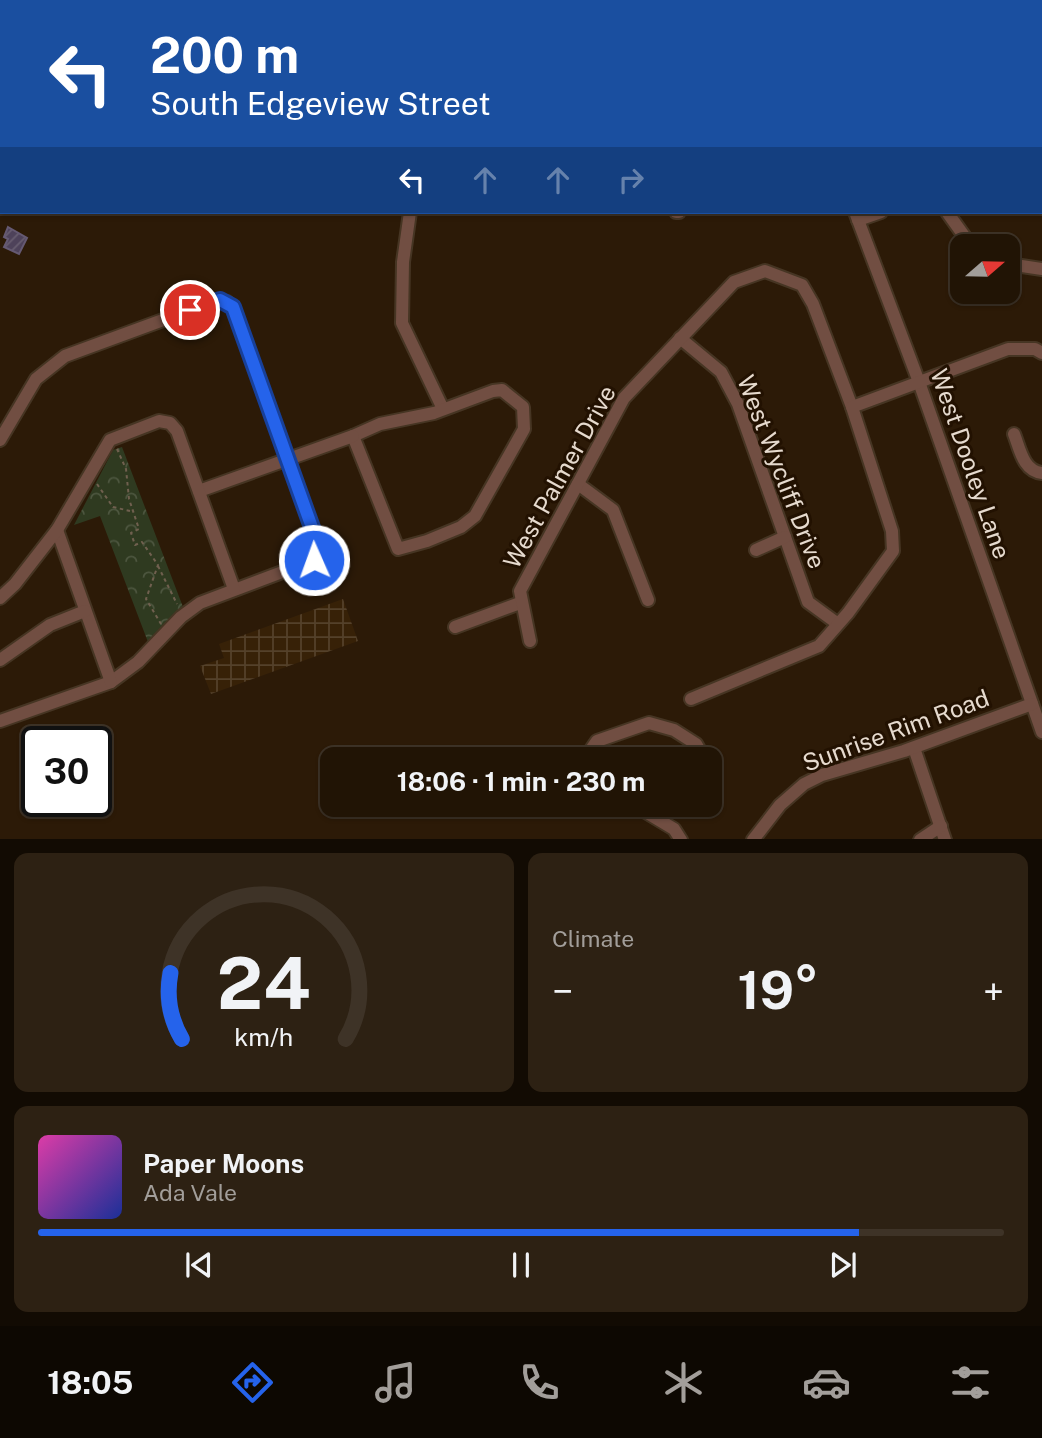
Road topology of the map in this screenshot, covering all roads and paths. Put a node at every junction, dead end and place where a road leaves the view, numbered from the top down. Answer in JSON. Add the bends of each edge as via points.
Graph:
{"nodes":[{"id":1,"x":410,"y":214,"type":"edge"},
{"id":2,"x":948,"y":214,"type":"edge"},
{"id":3,"x":857,"y":216,"type":"edge"},
{"id":4,"x":963,"y":234,"type":"edge"},
{"id":5,"x":1020,"y":267,"type":"edge"},
{"id":6,"x":1041,"y":271,"type":"edge"},
{"id":7,"x":680,"y":338,"type":"junction"},
{"id":8,"x":1042,"y":353,"type":"edge"},
{"id":9,"x":919,"y":382,"type":"junction"},
{"id":10,"x":852,"y":407,"type":"junction"},
{"id":11,"x":443,"y":410,"type":"junction"},
{"id":12,"x":1014,"y":434,"type":"dead end"},
{"id":13,"x":353,"y":436,"type":"junction"},
{"id":14,"x":113,"y":439,"type":"junction"},
{"id":15,"x":0,"y":440,"type":"edge"},
{"id":16,"x":287,"y":459,"type":"junction"},
{"id":17,"x":1042,"y":473,"type":"edge"},
{"id":18,"x":89,"y":478,"type":"junction"},
{"id":19,"x":578,"y":484,"type":"junction"},
{"id":20,"x":199,"y":491,"type":"junction"},
{"id":21,"x":131,"y":511,"type":"junction"},
{"id":22,"x":57,"y":530,"type":"junction"},
{"id":23,"x":785,"y":537,"type":"junction"},
{"id":24,"x":757,"y":550,"type":"dead end"},
{"id":25,"x":158,"y":565,"type":"junction"},
{"id":26,"x":234,"y":589,"type":"junction"},
{"id":27,"x":0,"y":598,"type":"edge"},
{"id":28,"x":648,"y":600,"type":"dead end"},
{"id":29,"x":520,"y":603,"type":"junction"},
{"id":30,"x":85,"y":611,"type":"junction"},
{"id":31,"x":184,"y":615,"type":"junction"},
{"id":32,"x":838,"y":624,"type":"junction"},
{"id":33,"x":454,"y":627,"type":"dead end"},
{"id":34,"x":168,"y":631,"type":"junction"},
{"id":35,"x":530,"y":641,"type":"dead end"},
{"id":36,"x":0,"y":660,"type":"edge"},
{"id":37,"x":111,"y":682,"type":"junction"},
{"id":38,"x":691,"y":699,"type":"dead end"},
{"id":39,"x":1032,"y":704,"type":"junction"},
{"id":40,"x":0,"y":721,"type":"edge"},
{"id":41,"x":1042,"y":732,"type":"edge"},
{"id":42,"x":593,"y":747,"type":"edge"},
{"id":43,"x":698,"y":747,"type":"edge"},
{"id":44,"x":914,"y":748,"type":"junction"},
{"id":45,"x":655,"y":817,"type":"edge"},
{"id":46,"x":941,"y":826,"type":"junction"},
{"id":47,"x":681,"y":839,"type":"edge"},
{"id":48,"x":753,"y":839,"type":"edge"},
{"id":49,"x":920,"y":839,"type":"edge"},
{"id":50,"x":945,"y":839,"type":"edge"}],
"edges":[{"from":1,"to":11,"type":"street","via":[[402,323]]},
{"from":2,"to":4,"type":"street"},
{"from":3,"to":9,"type":"street","name":"West Dooley Lane"},
{"from":5,"to":6,"type":"street"},
{"from":7,"to":10,"type":"street","name":"West Palmer Drive","via":[[734,282],[765,271],[783,275],[802,285],[813,304]]},
{"from":7,"to":19,"type":"street","name":"West Palmer Drive","via":[[624,398]]},
{"from":7,"to":23,"type":"street","name":"West Wycliff Drive","via":[[721,372],[738,404]]},
{"from":8,"to":9,"type":"street","via":[[1008,349]]},
{"from":9,"to":10,"type":"street"},
{"from":9,"to":39,"type":"street","name":"West Dooley Lane"},
{"from":10,"to":32,"type":"street","name":"West Palmer Drive","via":[[892,531],[893,551]]},
{"from":11,"to":13,"type":"street","via":[[380,424]]},
{"from":11,"to":13,"type":"street","via":[[502,390],[523,407],[524,429],[475,516],[444,534],[398,549]]},
{"from":12,"to":17,"type":"street","via":[[1025,464]]},
{"from":13,"to":16,"type":"street"},
{"from":14,"to":18,"type":"street"},
{"from":14,"to":20,"type":"street","via":[[159,421],[170,423]]},
{"from":14,"to":21,"type":"path","via":[[126,469]]},
{"from":15,"to":16,"type":"street","via":[[30,386],[65,356],[212,302],[227,302],[233,307]]},
{"from":16,"to":20,"type":"street"},
{"from":16,"to":26,"type":"street","via":[[318,555]]},
{"from":18,"to":21,"type":"path","via":[[113,507]]},
{"from":18,"to":22,"type":"street"},
{"from":19,"to":28,"type":"street","via":[[613,510]]},
{"from":19,"to":29,"type":"street","name":"West Palmer Drive","via":[[520,591]]},
{"from":20,"to":26,"type":"street"},
{"from":21,"to":25,"type":"path","via":[[139,530],[131,533],[135,545],[142,542]]},
{"from":22,"to":27,"type":"street"},
{"from":22,"to":30,"type":"street"},
{"from":23,"to":24,"type":"street"},
{"from":23,"to":32,"type":"street","name":"West Wycliff Drive","via":[[808,603]]},
{"from":25,"to":31,"type":"path"},
{"from":25,"to":34,"type":"path","via":[[146,599]]},
{"from":26,"to":31,"type":"street"},
{"from":29,"to":33,"type":"street"},
{"from":29,"to":35,"type":"street","name":"West Palmer Drive"},
{"from":30,"to":36,"type":"street","via":[[50,625]]},
{"from":30,"to":37,"type":"street"},
{"from":31,"to":34,"type":"street"},
{"from":32,"to":38,"type":"street","via":[[819,646]]},
{"from":34,"to":37,"type":"street","via":[[138,663]]},
{"from":37,"to":40,"type":"street"},
{"from":39,"to":41,"type":"street","name":"West Dooley Lane"},
{"from":39,"to":44,"type":"street","name":"Sunrise Rim Road"},
{"from":42,"to":43,"type":"street","via":[[597,741],[649,723],[674,730]]},
{"from":44,"to":46,"type":"street"},
{"from":44,"to":48,"type":"street","name":"Sunrise Rim Road","via":[[804,784]]},
{"from":45,"to":47,"type":"street"},
{"from":46,"to":49,"type":"street"},
{"from":46,"to":50,"type":"street"}]}
